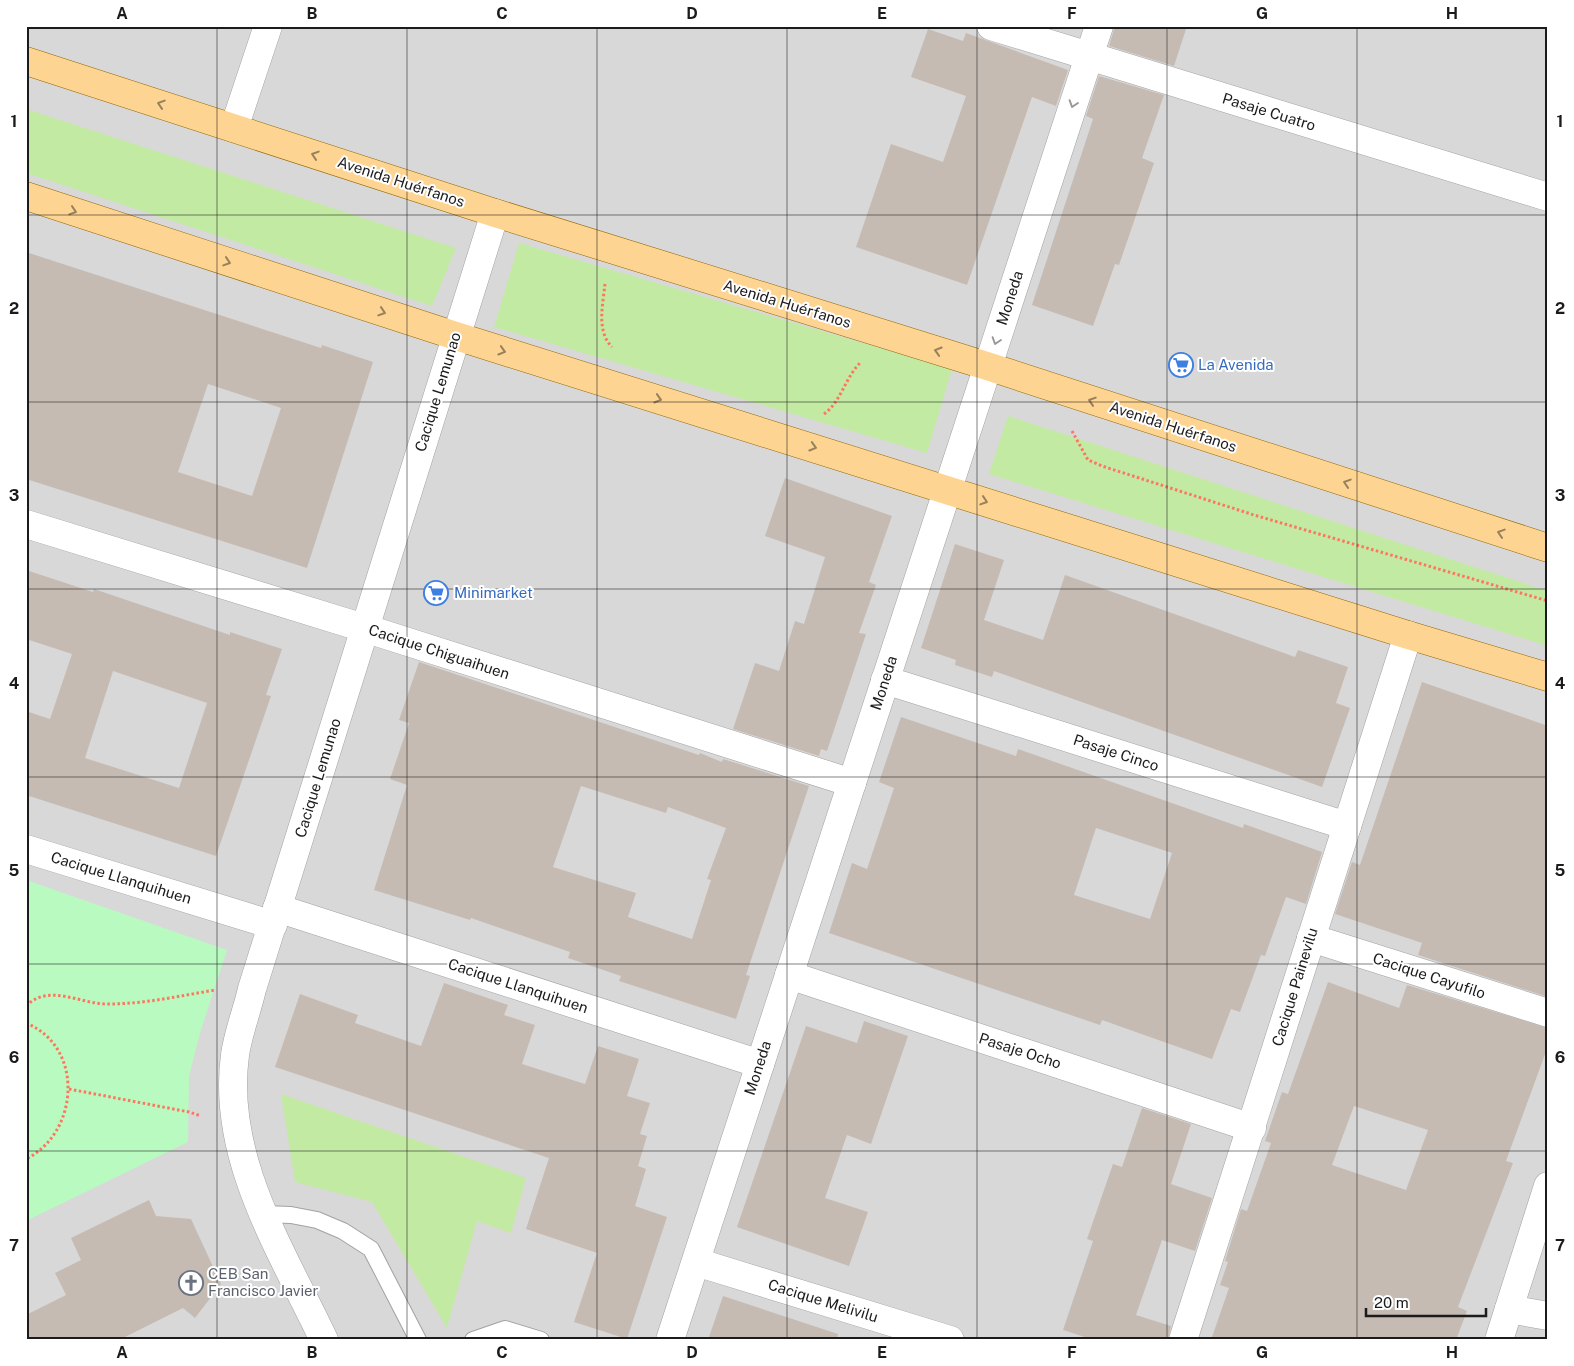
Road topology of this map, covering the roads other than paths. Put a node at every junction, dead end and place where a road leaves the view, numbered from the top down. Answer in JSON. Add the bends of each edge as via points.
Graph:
{"nodes":[{"id":1,"x":268,"y":26,"type":"edge"},
{"id":2,"x":991,"y":26,"type":"edge"},
{"id":3,"x":1098,"y":26,"type":"edge"},
{"id":4,"x":1088,"y":57,"type":"junction"},
{"id":5,"x":26,"y":60,"type":"edge"},
{"id":6,"x":234,"y":128,"type":"junction"},
{"id":7,"x":26,"y":196,"type":"edge"},
{"id":8,"x":1548,"y":197,"type":"edge"},
{"id":9,"x":495,"y":213,"type":"junction"},
{"id":10,"x":456,"y":336,"type":"junction"},
{"id":11,"x":987,"y":366,"type":"junction"},
{"id":12,"x":947,"y":489,"type":"junction"},
{"id":13,"x":26,"y":524,"type":"edge"},
{"id":14,"x":1548,"y":548,"type":"edge"},
{"id":15,"x":364,"y":628,"type":"junction"},
{"id":16,"x":1408,"y":635,"type":"junction"},
{"id":17,"x":1548,"y":676,"type":"edge"},
{"id":18,"x":885,"y":680,"type":"junction"},
{"id":19,"x":852,"y":783,"type":"junction"},
{"id":20,"x":1347,"y":826,"type":"junction"},
{"id":21,"x":26,"y":849,"type":"edge"},
{"id":22,"x":275,"y":917,"type":"junction"},
{"id":23,"x":1311,"y":938,"type":"junction"},
{"id":24,"x":789,"y":975,"type":"junction"},
{"id":25,"x":1548,"y":1013,"type":"edge"},
{"id":26,"x":760,"y":1064,"type":"junction"},
{"id":27,"x":1252,"y":1128,"type":"junction"},
{"id":28,"x":1548,"y":1186,"type":"edge"},
{"id":29,"x":264,"y":1214,"type":"junction"},
{"id":30,"x":696,"y":1262,"type":"junction"},
{"id":31,"x":1509,"y":1309,"type":"junction"},
{"id":32,"x":1548,"y":1316,"type":"edge"},
{"id":33,"x":324,"y":1340,"type":"edge"},
{"id":34,"x":418,"y":1340,"type":"edge"},
{"id":35,"x":473,"y":1340,"type":"edge"},
{"id":36,"x":541,"y":1340,"type":"edge"},
{"id":37,"x":670,"y":1340,"type":"edge"},
{"id":38,"x":950,"y":1340,"type":"edge"},
{"id":39,"x":1183,"y":1340,"type":"edge"},
{"id":40,"x":1500,"y":1340,"type":"edge"}],
"edges":[{"from":1,"to":6,"type":"street"},
{"from":2,"to":4,"type":"street","name":"Pasaje Cuatro"},
{"from":3,"to":4,"type":"street","name":"Moneda"},
{"from":4,"to":8,"type":"street","name":"Pasaje Cuatro"},
{"from":4,"to":11,"type":"street","name":"Moneda","one_way":true},
{"from":6,"to":5,"type":"main road","name":"Avenida Huérfanos","one_way":true},
{"from":9,"to":6,"type":"main road","name":"Avenida Huérfanos","one_way":true},
{"from":7,"to":10,"type":"main road","one_way":true},
{"from":9,"to":10,"type":"street","name":"Cacique Lemunao"},
{"from":11,"to":9,"type":"main road","name":"Avenida Huérfanos","one_way":true},
{"from":10,"to":12,"type":"main road","one_way":true},
{"from":10,"to":15,"type":"street","name":"Cacique Lemunao"},
{"from":11,"to":12,"type":"street","name":"Moneda"},
{"from":14,"to":11,"type":"main road","name":"Avenida Huérfanos","one_way":true},
{"from":12,"to":16,"type":"main road","one_way":true},
{"from":12,"to":18,"type":"street","name":"Moneda"},
{"from":13,"to":15,"type":"street","name":"Cacique Chiguaihuen"},
{"from":15,"to":19,"type":"street","name":"Cacique Chiguaihuen"},
{"from":15,"to":22,"type":"street","name":"Cacique Lemunao"},
{"from":16,"to":17,"type":"main road"},
{"from":16,"to":20,"type":"street","name":"Cacique Painevilu"},
{"from":18,"to":19,"type":"street","name":"Moneda"},
{"from":18,"to":20,"type":"street","name":"Pasaje Cinco"},
{"from":19,"to":24,"type":"street","name":"Moneda"},
{"from":20,"to":23,"type":"street","name":"Cacique Painevilu"},
{"from":21,"to":22,"type":"street","name":"Cacique Llanquihuen"},
{"from":22,"to":26,"type":"street","name":"Cacique Llanquihuen"},
{"from":22,"to":29,"type":"street","name":"Cacique Lemunao","via":[[235,1054],[233,1092],[236,1130],[244,1164]]},
{"from":23,"to":25,"type":"street","name":"Cacique Cayufilo"},
{"from":23,"to":27,"type":"street","name":"Cacique Painevilu"},
{"from":24,"to":26,"type":"street","name":"Moneda"},
{"from":24,"to":27,"type":"street","name":"Pasaje Ocho"},
{"from":26,"to":30,"type":"street","name":"Moneda"},
{"from":27,"to":39,"type":"street","name":"Cacique Painevilu"},
{"from":28,"to":31,"type":"street"},
{"from":29,"to":33,"type":"street","name":"Cacique Lemunao"},
{"from":29,"to":34,"type":"lane","via":[[318,1220],[343,1231],[371,1250]]},
{"from":30,"to":37,"type":"street","name":"Moneda"},
{"from":30,"to":38,"type":"street","name":"Cacique Melivilu"},
{"from":31,"to":32,"type":"street"},
{"from":31,"to":40,"type":"street"},
{"from":35,"to":36,"type":"lane","via":[[505,1329]]}]}
